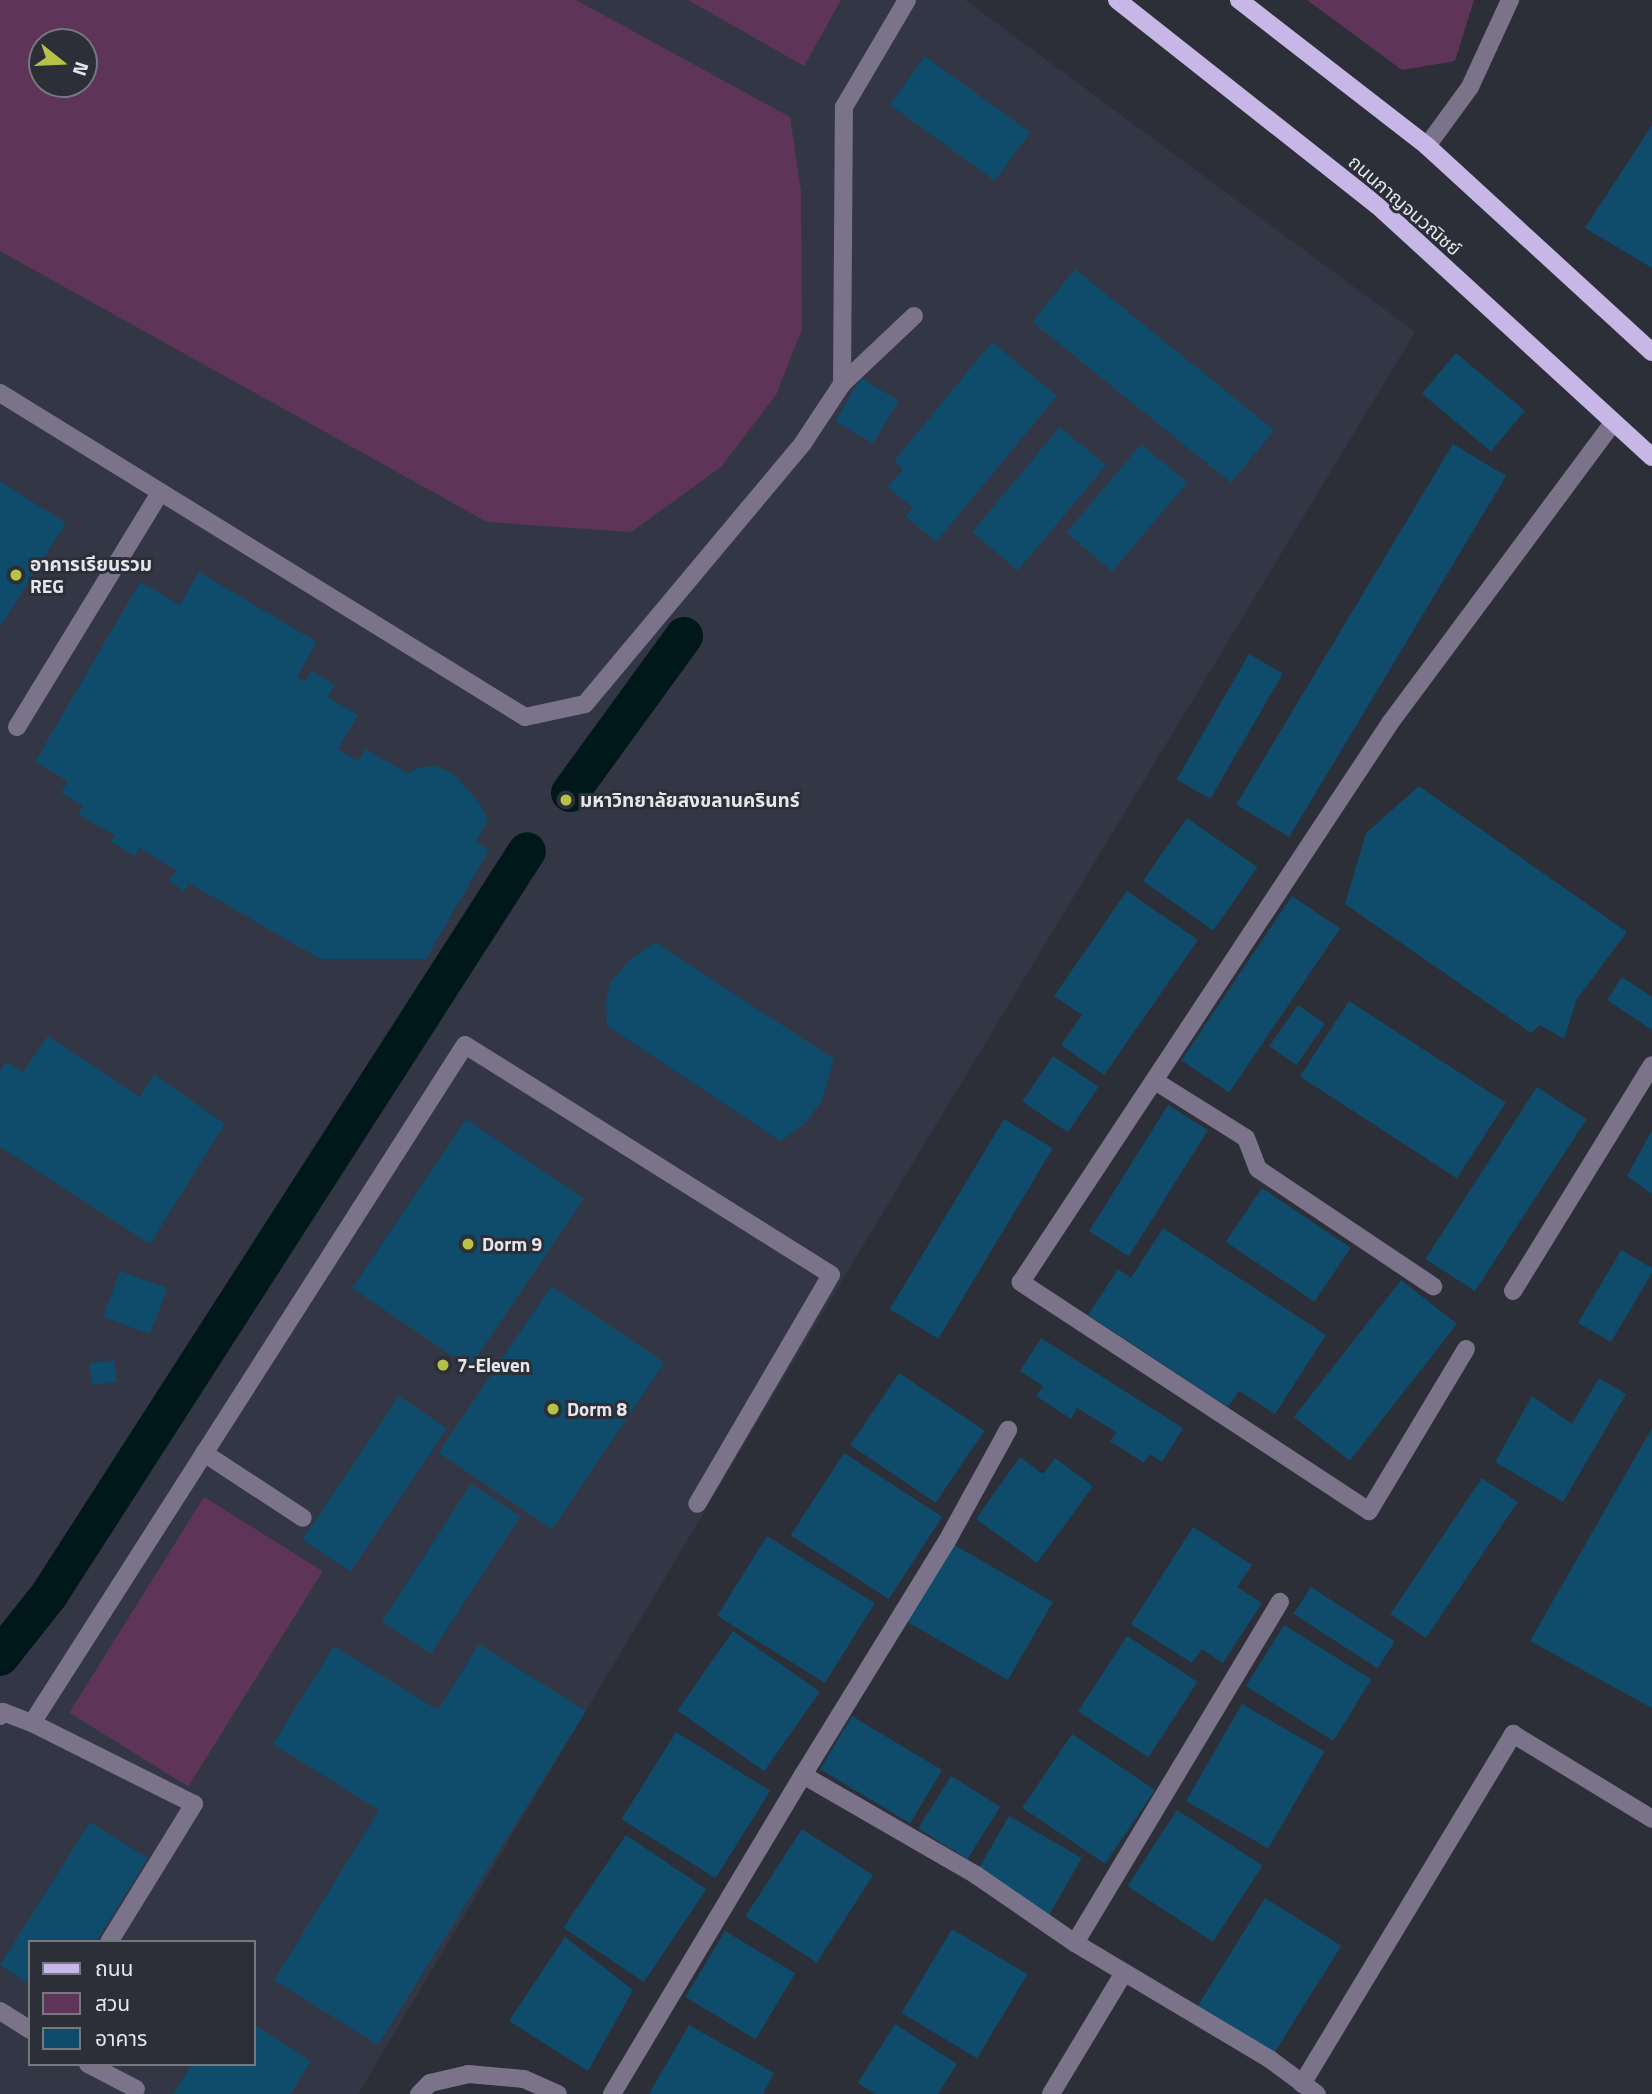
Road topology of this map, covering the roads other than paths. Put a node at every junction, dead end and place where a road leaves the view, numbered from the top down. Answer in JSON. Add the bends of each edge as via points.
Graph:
{"nodes":[{"id":1,"x":1117,"y":0,"type":"edge"},
{"id":2,"x":1239,"y":0,"type":"edge"},
{"id":3,"x":1510,"y":0,"type":"edge"},
{"id":4,"x":904,"y":1,"type":"edge"},
{"id":5,"x":1427,"y":146,"type":"junction"},
{"id":6,"x":914,"y":316,"type":"dead end"},
{"id":7,"x":1652,"y":352,"type":"edge"},
{"id":8,"x":842,"y":384,"type":"junction"},
{"id":9,"x":0,"y":393,"type":"edge"},
{"id":10,"x":1613,"y":423,"type":"junction"},
{"id":11,"x":1652,"y":457,"type":"edge"},
{"id":12,"x":160,"y":493,"type":"junction"},
{"id":13,"x":17,"y":727,"type":"dead end"},
{"id":14,"x":1652,"y":1065,"type":"edge"},
{"id":15,"x":1155,"y":1081,"type":"junction"},
{"id":16,"x":1433,"y":1286,"type":"dead end"},
{"id":17,"x":1513,"y":1292,"type":"dead end"},
{"id":18,"x":1466,"y":1349,"type":"dead end"},
{"id":19,"x":1008,"y":1430,"type":"dead end"},
{"id":20,"x":204,"y":1453,"type":"junction"},
{"id":21,"x":697,"y":1504,"type":"dead end"},
{"id":22,"x":303,"y":1518,"type":"dead end"},
{"id":23,"x":1280,"y":1602,"type":"dead end"},
{"id":24,"x":0,"y":1716,"type":"edge"},
{"id":25,"x":32,"y":1723,"type":"junction"},
{"id":26,"x":803,"y":1774,"type":"junction"},
{"id":27,"x":1652,"y":1819,"type":"edge"},
{"id":28,"x":110,"y":1940,"type":"edge"},
{"id":29,"x":1075,"y":1943,"type":"junction"},
{"id":30,"x":1123,"y":1974,"type":"junction"},
{"id":31,"x":0,"y":2011,"type":"edge"},
{"id":32,"x":28,"y":2029,"type":"edge"},
{"id":33,"x":92,"y":2066,"type":"edge"},
{"id":34,"x":136,"y":2089,"type":"dead end"},
{"id":35,"x":1310,"y":2089,"type":"edge"},
{"id":36,"x":419,"y":2094,"type":"edge"},
{"id":37,"x":558,"y":2094,"type":"edge"},
{"id":38,"x":612,"y":2094,"type":"edge"},
{"id":39,"x":1051,"y":2094,"type":"edge"}],
"edges":[{"from":1,"to":10,"type":"main road","name":"ถนนกาญจนวณิชย์","via":[[1377,205]]},
{"from":2,"to":5,"type":"main road"},
{"from":3,"to":5,"type":"street","via":[[1470,87]]},
{"from":4,"to":8,"type":"street","via":[[844,107]]},
{"from":5,"to":7,"type":"main road"},
{"from":6,"to":8,"type":"street"},
{"from":8,"to":12,"type":"street","via":[[803,443],[585,704],[525,717]]},
{"from":9,"to":12,"type":"street"},
{"from":10,"to":11,"type":"main road","name":"ถนนกาญจนวณิชย์"},
{"from":10,"to":15,"type":"street","via":[[1390,723]]},
{"from":12,"to":13,"type":"street"},
{"from":14,"to":17,"type":"street"},
{"from":15,"to":16,"type":"street","via":[[1246,1138],[1258,1169]]},
{"from":15,"to":18,"type":"street","via":[[1021,1282],[1369,1511]]},
{"from":19,"to":26,"type":"street","via":[[947,1541]]},
{"from":20,"to":21,"type":"street","via":[[465,1045],[831,1275]]},
{"from":20,"to":22,"type":"street"},
{"from":20,"to":25,"type":"street"},
{"from":23,"to":29,"type":"street"},
{"from":24,"to":25,"type":"street","via":[[3,1712]]},
{"from":25,"to":28,"type":"street","via":[[194,1804]]},
{"from":26,"to":29,"type":"street","via":[[976,1875]]},
{"from":26,"to":38,"type":"street"},
{"from":27,"to":35,"type":"street","via":[[1513,1734]]},
{"from":29,"to":30,"type":"street"},
{"from":30,"to":35,"type":"street","via":[[1271,2060]]},
{"from":30,"to":39,"type":"street"},
{"from":31,"to":32,"type":"street"},
{"from":33,"to":34,"type":"street"},
{"from":36,"to":37,"type":"street","via":[[430,2083],[468,2074],[524,2079]]}]}
